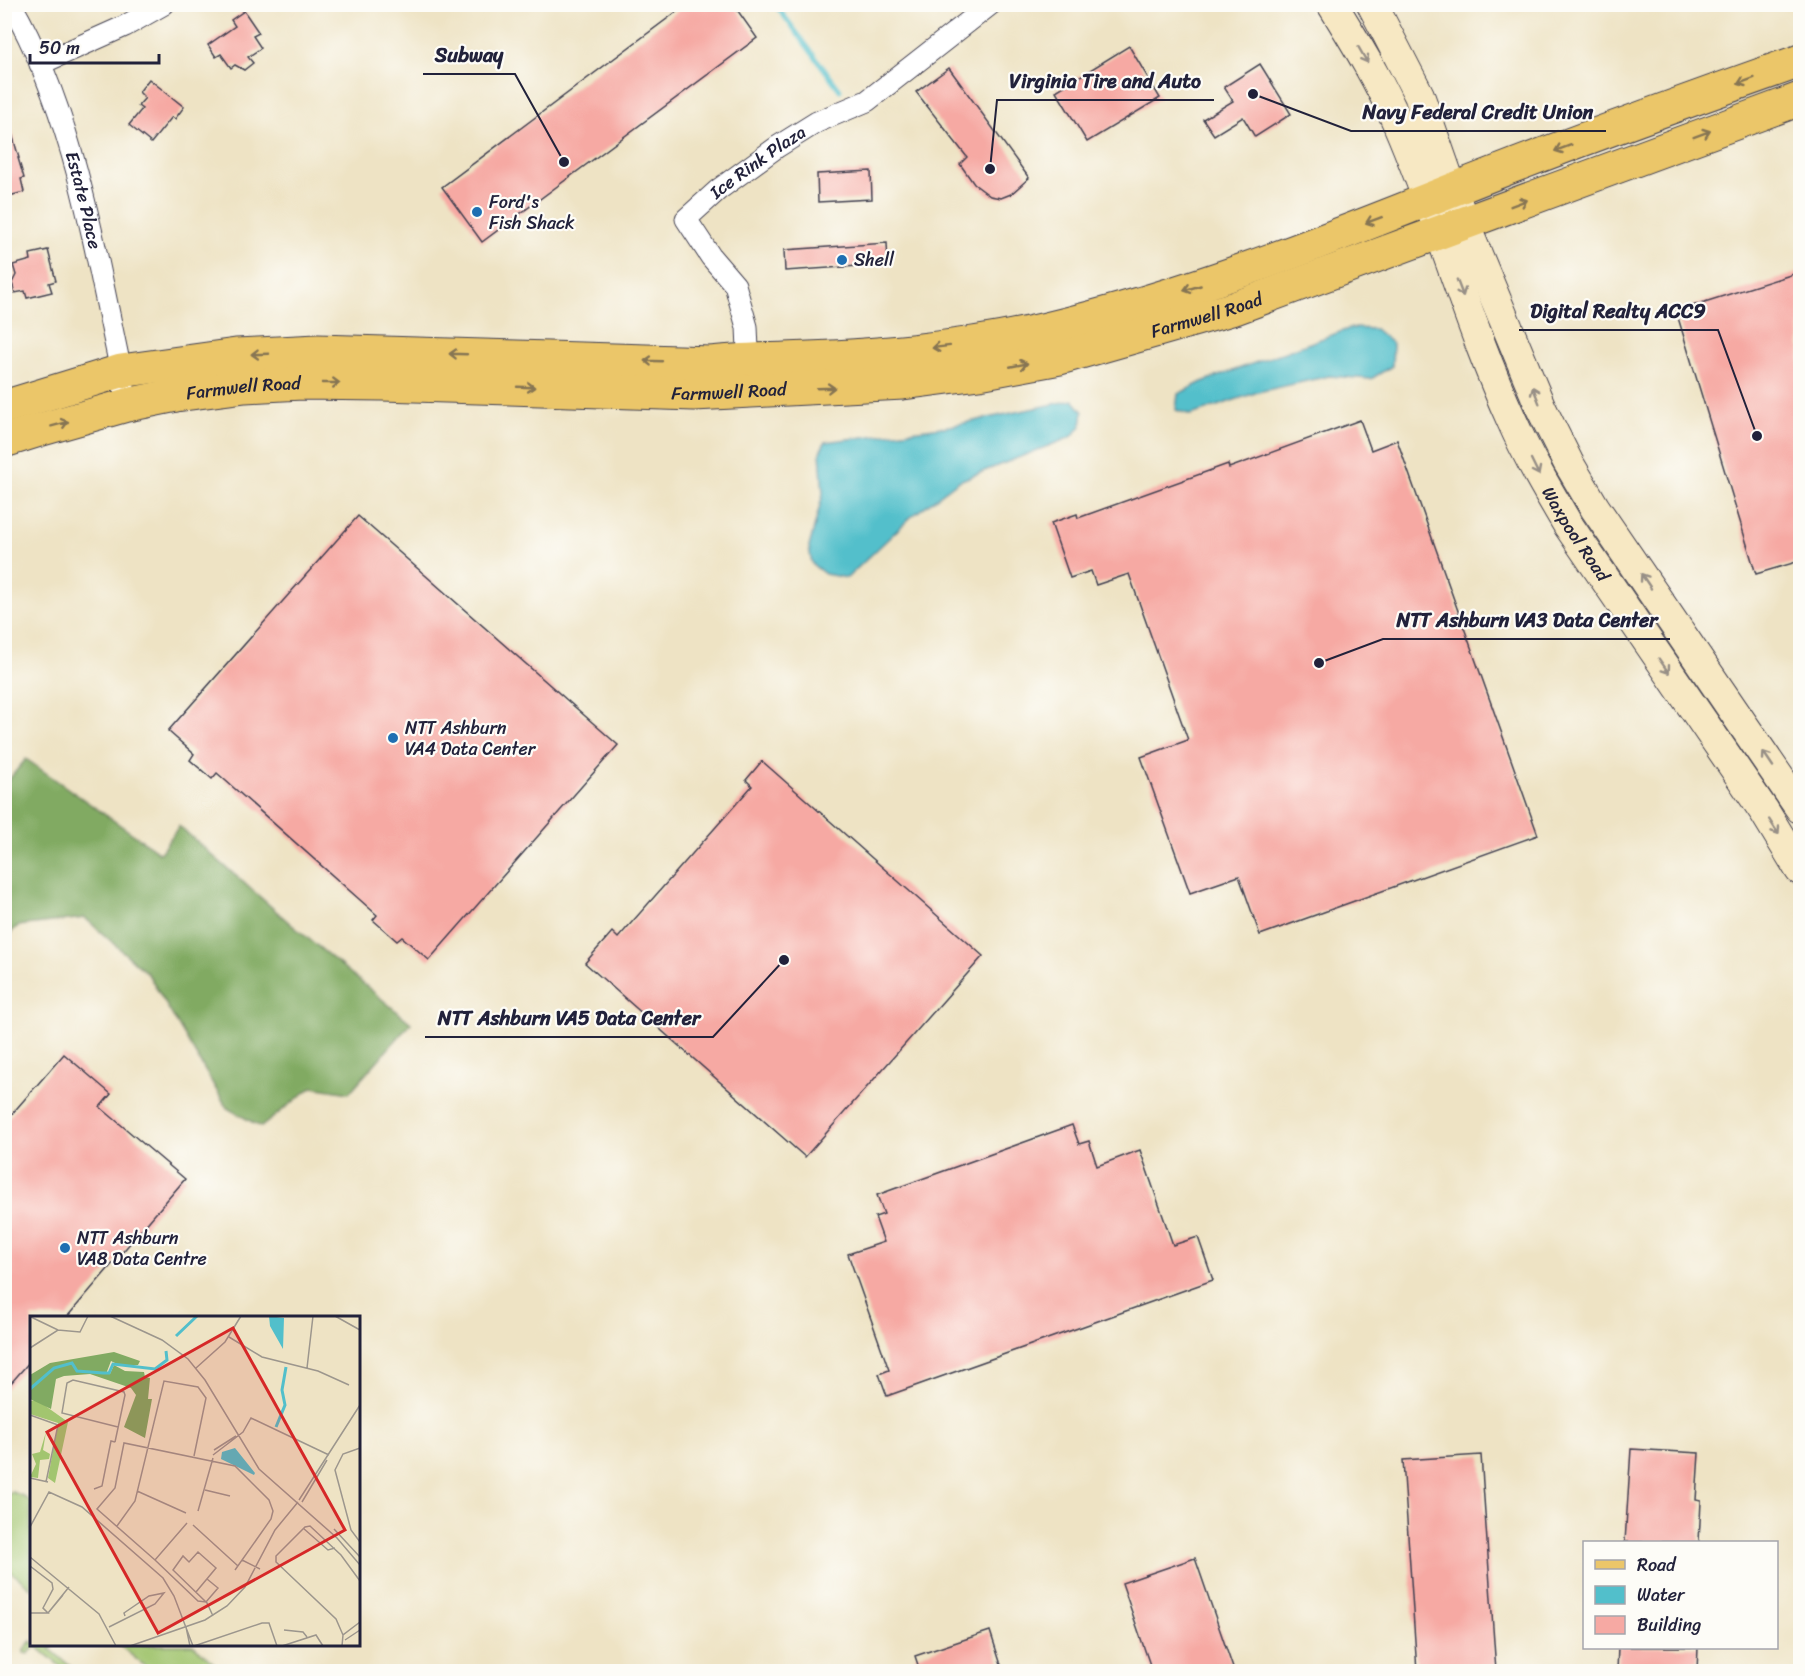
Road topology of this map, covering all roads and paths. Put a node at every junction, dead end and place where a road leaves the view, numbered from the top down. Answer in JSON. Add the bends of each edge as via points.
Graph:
{"nodes":[{"id":1,"x":11,"y":4,"type":"edge"},
{"id":2,"x":164,"y":4,"type":"edge"},
{"id":3,"x":991,"y":4,"type":"edge"},
{"id":4,"x":1332,"y":4,"type":"edge"},
{"id":5,"x":1372,"y":4,"type":"edge"},
{"id":6,"x":1800,"y":61,"type":"edge"},
{"id":7,"x":40,"y":64,"type":"junction"},
{"id":8,"x":1800,"y":99,"type":"edge"},
{"id":9,"x":1441,"y":195,"type":"junction"},
{"id":10,"x":1452,"y":228,"type":"junction"},
{"id":11,"x":121,"y":371,"type":"junction"},
{"id":12,"x":749,"y":374,"type":"junction"},
{"id":13,"x":127,"y":405,"type":"junction"},
{"id":14,"x":4,"y":407,"type":"edge"},
{"id":15,"x":4,"y":441,"type":"edge"},
{"id":16,"x":1800,"y":808,"type":"edge"},
{"id":17,"x":1800,"y":870,"type":"edge"}],
"edges":[{"from":1,"to":7,"type":"street","name":"Estate Place"},
{"from":2,"to":7,"type":"street"},
{"from":3,"to":12,"type":"street","name":"Ice Rink Plaza","via":[[867,101],[817,122],[777,147],[686,219],[735,285],[747,327]]},
{"from":4,"to":9,"type":"main road","one_way":true},
{"from":5,"to":9,"type":"main road","via":[[1419,95]]},
{"from":6,"to":9,"type":"main road","one_way":true},
{"from":7,"to":11,"type":"street","name":"Estate Place","via":[[74,160]]},
{"from":10,"to":8,"type":"main road","one_way":true},
{"from":9,"to":10,"type":"main road","name":"Waxpool Road"},
{"from":9,"to":12,"type":"main road","name":"Farmwell Road","one_way":true,"via":[[1205,284],[1047,329],[978,343],[900,352],[784,359]]},
{"from":12,"to":10,"type":"main road","name":"Farmwell Road","one_way":true,"via":[[828,388],[903,383],[1060,358],[1235,308]]},
{"from":16,"to":10,"type":"main road","name":"Waxpool Road","one_way":true,"via":[[1595,508],[1568,462]]},
{"from":10,"to":17,"type":"main road","name":"Waxpool Road","one_way":true,"via":[[1512,421],[1539,477]]},
{"from":12,"to":11,"type":"main road","name":"Farmwell Road","one_way":true,"via":[[711,363],[318,351],[236,355]]},
{"from":11,"to":13,"type":"street","name":"Estate Place"},
{"from":11,"to":14,"type":"main road","name":"Farmwell Road"},
{"from":13,"to":12,"type":"main road","name":"Farmwell Road","one_way":true,"via":[[245,386],[302,383],[693,394]]},
{"from":15,"to":13,"type":"main road","name":"Farmwell Road","one_way":true}]}
